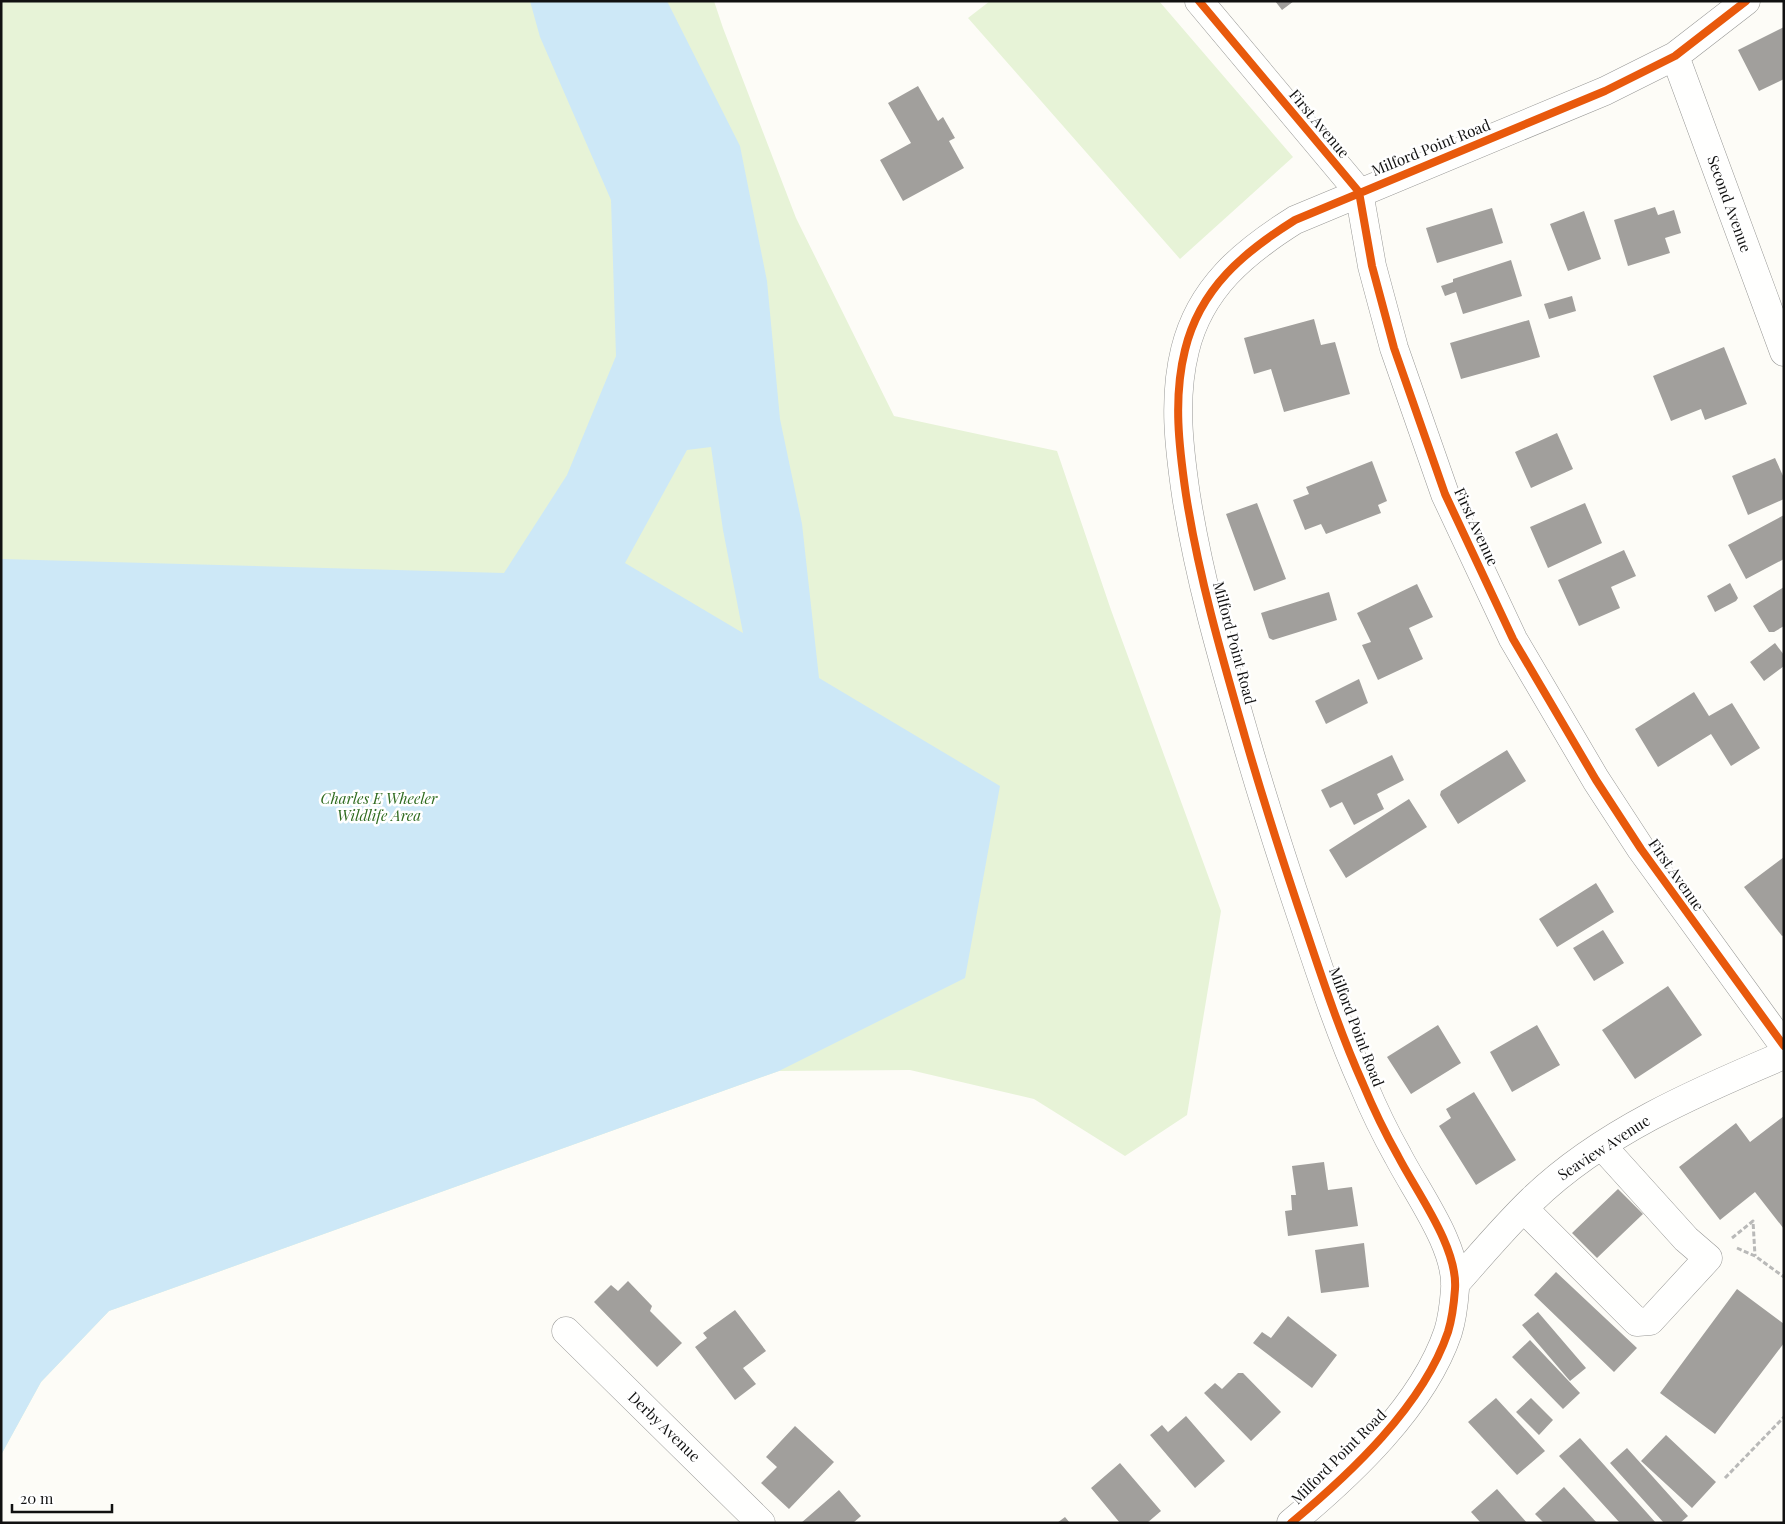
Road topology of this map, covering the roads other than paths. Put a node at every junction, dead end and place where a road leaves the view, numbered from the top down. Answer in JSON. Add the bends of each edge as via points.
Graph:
{"nodes":[{"id":1,"x":1199,"y":1,"type":"edge"},
{"id":2,"x":1746,"y":1,"type":"edge"},
{"id":3,"x":1675,"y":56,"type":"junction"},
{"id":4,"x":1358,"y":192,"type":"junction"},
{"id":5,"x":1784,"y":352,"type":"edge"},
{"id":6,"x":1784,"y":1046,"type":"edge"},
{"id":7,"x":1784,"y":1055,"type":"edge"},
{"id":8,"x":1602,"y":1146,"type":"junction"},
{"id":9,"x":1524,"y":1209,"type":"junction"},
{"id":10,"x":1455,"y":1284,"type":"junction"},
{"id":11,"x":566,"y":1331,"type":"dead end"},
{"id":12,"x":761,"y":1523,"type":"edge"},
{"id":13,"x":1291,"y":1523,"type":"edge"}],
"edges":[{"from":1,"to":4,"type":"street","name":"First Avenue"},
{"from":2,"to":3,"type":"street","name":"Milford Point Road"},
{"from":3,"to":4,"type":"street","name":"Milford Point Road","via":[[1588,98]]},
{"from":3,"to":5,"type":"street","name":"Second Avenue"},
{"from":4,"to":6,"type":"street","name":"First Avenue","via":[[1372,266],[1394,348],[1445,494],[1513,639],[1596,780],[1641,849]]},
{"from":4,"to":10,"type":"street","name":"Milford Point Road","via":[[1295,220],[1256,245],[1233,266],[1207,298],[1192,329],[1182,368],[1179,448],[1192,532],[1214,629],[1269,820],[1331,1007],[1353,1062],[1388,1138],[1441,1235],[1453,1263]]},
{"from":7,"to":8,"type":"street","name":"Seaview Avenue","via":[[1671,1105]]},
{"from":8,"to":9,"type":"street","name":"Seaview Avenue","via":[[1563,1173]]},
{"from":8,"to":9,"type":"street","via":[[1686,1238],[1717,1250],[1650,1321],[1637,1322]]},
{"from":9,"to":10,"type":"street","name":"Seaview Avenue"},
{"from":10,"to":13,"type":"street","name":"Milford Point Road","via":[[1448,1331],[1429,1372],[1400,1415],[1365,1455]]},
{"from":11,"to":12,"type":"street","name":"Derby Avenue"}]}
